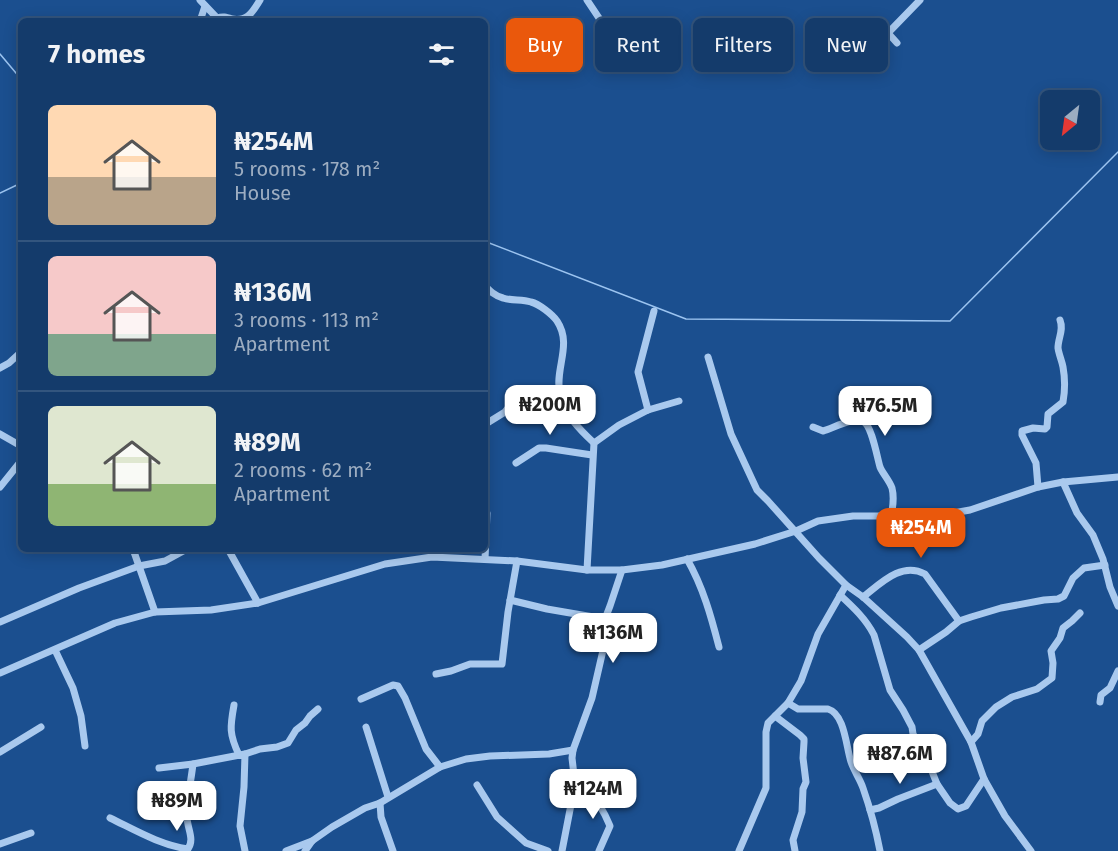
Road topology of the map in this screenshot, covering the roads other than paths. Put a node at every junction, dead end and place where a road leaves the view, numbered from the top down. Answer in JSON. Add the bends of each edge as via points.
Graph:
{"nodes":[{"id":1,"x":260,"y":0,"type":"edge"},
{"id":2,"x":587,"y":0,"type":"edge"},
{"id":3,"x":920,"y":0,"type":"edge"},
{"id":4,"x":203,"y":3,"type":"edge"},
{"id":5,"x":200,"y":18,"type":"edge"},
{"id":6,"x":216,"y":18,"type":"edge"},
{"id":7,"x":244,"y":18,"type":"edge"},
{"id":8,"x":600,"y":18,"type":"edge"},
{"id":9,"x":897,"y":43,"type":"dead end"},
{"id":10,"x":488,"y":289,"type":"edge"},
{"id":11,"x":654,"y":311,"type":"dead end"},
{"id":12,"x":1060,"y":320,"type":"dead end"},
{"id":13,"x":18,"y":355,"type":"edge"},
{"id":14,"x":708,"y":357,"type":"dead end"},
{"id":15,"x":0,"y":368,"type":"edge"},
{"id":16,"x":560,"y":394,"type":"junction"},
{"id":17,"x":679,"y":401,"type":"dead end"},
{"id":18,"x":648,"y":410,"type":"junction"},
{"id":19,"x":488,"y":423,"type":"edge"},
{"id":20,"x":813,"y":427,"type":"dead end"},
{"id":21,"x":0,"y":434,"type":"edge"},
{"id":22,"x":594,"y":443,"type":"junction"},
{"id":23,"x":18,"y":444,"type":"edge"},
{"id":24,"x":592,"y":455,"type":"junction"},
{"id":25,"x":516,"y":463,"type":"dead end"},
{"id":26,"x":18,"y":465,"type":"edge"},
{"id":27,"x":1118,"y":477,"type":"edge"},
{"id":28,"x":1063,"y":482,"type":"junction"},
{"id":29,"x":0,"y":487,"type":"edge"},
{"id":30,"x":1038,"y":487,"type":"junction"},
{"id":31,"x":891,"y":516,"type":"junction"},
{"id":32,"x":796,"y":531,"type":"junction"},
{"id":33,"x":134,"y":552,"type":"edge"},
{"id":34,"x":182,"y":552,"type":"edge"},
{"id":35,"x":230,"y":552,"type":"edge"},
{"id":36,"x":485,"y":552,"type":"edge"},
{"id":37,"x":485,"y":559,"type":"junction"},
{"id":38,"x":687,"y":559,"type":"junction"},
{"id":39,"x":517,"y":561,"type":"junction"},
{"id":40,"x":139,"y":566,"type":"junction"},
{"id":41,"x":1105,"y":566,"type":"junction"},
{"id":42,"x":586,"y":570,"type":"junction"},
{"id":43,"x":622,"y":570,"type":"junction"},
{"id":44,"x":846,"y":585,"type":"junction"},
{"id":45,"x":840,"y":595,"type":"junction"},
{"id":46,"x":863,"y":597,"type":"junction"},
{"id":47,"x":510,"y":600,"type":"junction"},
{"id":48,"x":258,"y":603,"type":"junction"},
{"id":49,"x":1118,"y":606,"type":"edge"},
{"id":50,"x":155,"y":612,"type":"junction"},
{"id":51,"x":1080,"y":613,"type":"dead end"},
{"id":52,"x":604,"y":619,"type":"junction"},
{"id":53,"x":959,"y":621,"type":"junction"},
{"id":54,"x":0,"y":622,"type":"edge"},
{"id":55,"x":719,"y":647,"type":"dead end"},
{"id":56,"x":55,"y":650,"type":"junction"},
{"id":57,"x":919,"y":650,"type":"junction"},
{"id":58,"x":1118,"y":671,"type":"edge"},
{"id":59,"x":0,"y":673,"type":"edge"},
{"id":60,"x":436,"y":674,"type":"dead end"},
{"id":61,"x":361,"y":699,"type":"dead end"},
{"id":62,"x":1100,"y":702,"type":"dead end"},
{"id":63,"x":788,"y":703,"type":"junction"},
{"id":64,"x":234,"y":705,"type":"dead end"},
{"id":65,"x":318,"y":709,"type":"dead end"},
{"id":66,"x":775,"y":716,"type":"junction"},
{"id":67,"x":980,"y":724,"type":"junction"},
{"id":68,"x":41,"y":727,"type":"dead end"},
{"id":69,"x":366,"y":727,"type":"dead end"},
{"id":70,"x":965,"y":732,"type":"junction"},
{"id":71,"x":971,"y":742,"type":"junction"},
{"id":72,"x":86,"y":746,"type":"dead end"},
{"id":73,"x":573,"y":750,"type":"junction"},
{"id":74,"x":0,"y":752,"type":"edge"},
{"id":75,"x":242,"y":754,"type":"junction"},
{"id":76,"x":193,"y":764,"type":"junction"},
{"id":77,"x":440,"y":767,"type":"junction"},
{"id":78,"x":159,"y":768,"type":"dead end"},
{"id":79,"x":984,"y":778,"type":"junction"},
{"id":80,"x":937,"y":784,"type":"junction"},
{"id":81,"x":477,"y":785,"type":"dead end"},
{"id":82,"x":598,"y":791,"type":"dead end"},
{"id":83,"x":388,"y":797,"type":"junction"},
{"id":84,"x":380,"y":803,"type":"junction"},
{"id":85,"x":870,"y":810,"type":"junction"},
{"id":86,"x":110,"y":818,"type":"dead end"},
{"id":87,"x":31,"y":833,"type":"dead end"},
{"id":88,"x":312,"y":841,"type":"junction"},
{"id":89,"x":526,"y":843,"type":"junction"},
{"id":90,"x":0,"y":844,"type":"edge"},
{"id":91,"x":245,"y":851,"type":"edge"},
{"id":92,"x":286,"y":851,"type":"edge"},
{"id":93,"x":305,"y":851,"type":"edge"},
{"id":94,"x":393,"y":851,"type":"edge"},
{"id":95,"x":522,"y":851,"type":"edge"},
{"id":96,"x":548,"y":851,"type":"edge"},
{"id":97,"x":562,"y":851,"type":"edge"},
{"id":98,"x":599,"y":851,"type":"edge"},
{"id":99,"x":740,"y":851,"type":"edge"},
{"id":100,"x":795,"y":851,"type":"edge"},
{"id":101,"x":880,"y":851,"type":"edge"},
{"id":102,"x":1031,"y":851,"type":"edge"}],
"edges":[{"from":1,"to":7,"type":"street"},
{"from":2,"to":8,"type":"street"},
{"from":3,"to":9,"type":"street","via":[[888,33]]},
{"from":4,"to":5,"type":"street"},
{"from":4,"to":6,"type":"street"},
{"from":10,"to":16,"type":"street","via":[[504,299],[531,302],[559,324],[564,343]]},
{"from":11,"to":18,"type":"street","via":[[638,372]]},
{"from":12,"to":30,"type":"street","via":[[1058,351],[1064,375],[1063,402],[1048,414],[1045,429],[1022,431],[1036,463]]},
{"from":13,"to":15,"type":"street"},
{"from":14,"to":32,"type":"street","via":[[731,434],[752,482]]},
{"from":16,"to":19,"type":"street","via":[[527,394],[515,399],[505,412]]},
{"from":16,"to":22,"type":"street","via":[[569,417]]},
{"from":17,"to":18,"type":"street"},
{"from":18,"to":22,"type":"street"},
{"from":20,"to":31,"type":"street","via":[[823,431],[858,420],[867,425],[880,466],[892,488]]},
{"from":21,"to":23,"type":"street"},
{"from":22,"to":24,"type":"street"},
{"from":24,"to":25,"type":"street","via":[[539,448]]},
{"from":24,"to":42,"type":"street"},
{"from":26,"to":29,"type":"street"},
{"from":27,"to":28,"type":"street"},
{"from":28,"to":30,"type":"street"},
{"from":28,"to":41,"type":"street","via":[[1077,513],[1093,535]]},
{"from":30,"to":31,"type":"street","via":[[970,510],[931,516]]},
{"from":31,"to":32,"type":"street","via":[[818,521]]},
{"from":32,"to":38,"type":"street"},
{"from":32,"to":44,"type":"street"},
{"from":33,"to":40,"type":"street"},
{"from":34,"to":40,"type":"street","via":[[165,561]]},
{"from":35,"to":48,"type":"street"},
{"from":36,"to":37,"type":"street"},
{"from":37,"to":39,"type":"street"},
{"from":37,"to":48,"type":"street","via":[[432,557],[384,564]]},
{"from":38,"to":43,"type":"street"},
{"from":38,"to":55,"type":"street","via":[[709,608]]},
{"from":39,"to":42,"type":"street"},
{"from":39,"to":47,"type":"street"},
{"from":40,"to":50,"type":"street"},
{"from":40,"to":54,"type":"street"},
{"from":41,"to":49,"type":"street"},
{"from":41,"to":53,"type":"street","via":[[1084,568],[1058,599],[1001,608]]},
{"from":42,"to":43,"type":"street"},
{"from":43,"to":52,"type":"street"},
{"from":44,"to":45,"type":"street"},
{"from":44,"to":46,"type":"street"},
{"from":45,"to":63,"type":"street"},
{"from":45,"to":80,"type":"street","via":[[874,635],[890,690],[912,727]]},
{"from":46,"to":53,"type":"street","via":[[893,574],[904,570],[922,572]]},
{"from":46,"to":57,"type":"street"},
{"from":47,"to":52,"type":"street"},
{"from":47,"to":60,"type":"street","via":[[502,664],[470,664]]},
{"from":48,"to":50,"type":"street"},
{"from":50,"to":56,"type":"street","via":[[115,623]]},
{"from":51,"to":67,"type":"street","via":[[1063,628],[1051,651],[1052,678],[1037,689],[1001,703]]},
{"from":52,"to":73,"type":"street","via":[[607,633],[592,698]]},
{"from":53,"to":57,"type":"street"},
{"from":56,"to":59,"type":"street"},
{"from":56,"to":72,"type":"street","via":[[73,688]]},
{"from":57,"to":70,"type":"street"},
{"from":58,"to":62,"type":"street"},
{"from":61,"to":77,"type":"street","via":[[398,686],[426,749]]},
{"from":63,"to":66,"type":"street"},
{"from":63,"to":85,"type":"street","via":[[798,709],[831,709],[837,715]]},
{"from":64,"to":75,"type":"street","via":[[232,741]]},
{"from":65,"to":75,"type":"street","via":[[288,743]]},
{"from":66,"to":99,"type":"street","via":[[766,732],[766,788]]},
{"from":66,"to":100,"type":"street","via":[[804,739],[806,782],[793,840]]},
{"from":67,"to":70,"type":"street"},
{"from":67,"to":71,"type":"street"},
{"from":68,"to":74,"type":"street"},
{"from":69,"to":83,"type":"street"},
{"from":70,"to":71,"type":"street"},
{"from":71,"to":79,"type":"street"},
{"from":73,"to":77,"type":"street","via":[[466,759]]},
{"from":73,"to":97,"type":"street","via":[[575,784]]},
{"from":75,"to":76,"type":"street"},
{"from":75,"to":91,"type":"street","via":[[240,826]]},
{"from":76,"to":78,"type":"street"},
{"from":76,"to":86,"type":"street","via":[[188,849],[150,838]]},
{"from":77,"to":83,"type":"street"},
{"from":79,"to":80,"type":"street","via":[[966,806],[958,809]]},
{"from":79,"to":102,"type":"street"},
{"from":80,"to":85,"type":"street"},
{"from":81,"to":89,"type":"street","via":[[496,817]]},
{"from":82,"to":98,"type":"street","via":[[597,801],[610,826]]},
{"from":83,"to":84,"type":"street"},
{"from":84,"to":88,"type":"street"},
{"from":84,"to":94,"type":"street"},
{"from":85,"to":101,"type":"street"},
{"from":87,"to":90,"type":"street"},
{"from":88,"to":92,"type":"street"},
{"from":88,"to":93,"type":"street"},
{"from":89,"to":95,"type":"street"},
{"from":89,"to":96,"type":"street"}]}
